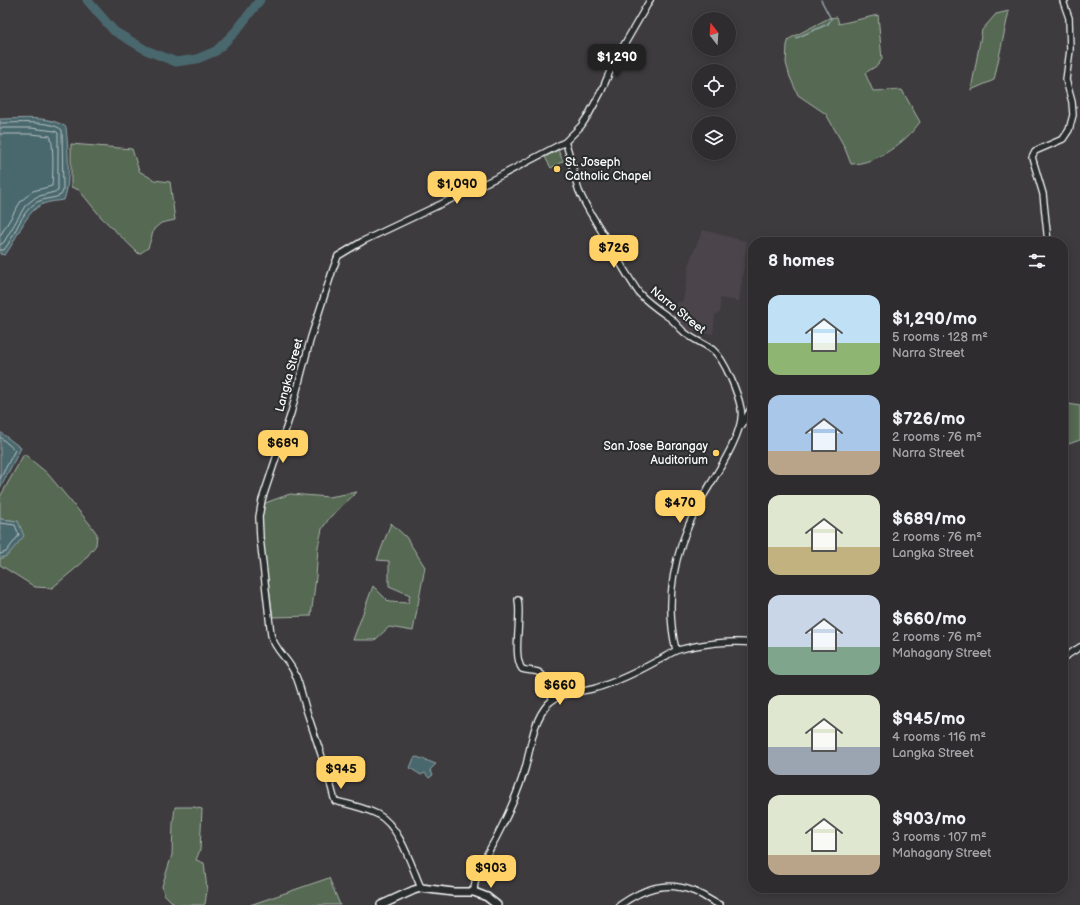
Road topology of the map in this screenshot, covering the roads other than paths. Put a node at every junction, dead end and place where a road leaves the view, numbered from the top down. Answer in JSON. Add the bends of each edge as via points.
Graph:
{"nodes":[{"id":1,"x":650,"y":0,"type":"edge"},
{"id":2,"x":1065,"y":0,"type":"edge"},
{"id":3,"x":566,"y":142,"type":"junction"},
{"id":4,"x":1047,"y":237,"type":"edge"},
{"id":5,"x":740,"y":403,"type":"junction"},
{"id":6,"x":748,"y":404,"type":"edge"},
{"id":7,"x":748,"y":413,"type":"edge"},
{"id":8,"x":740,"y":428,"type":"junction"},
{"id":9,"x":518,"y":600,"type":"dead end"},
{"id":10,"x":748,"y":642,"type":"edge"},
{"id":11,"x":1080,"y":647,"type":"edge"},
{"id":12,"x":676,"y":650,"type":"junction"},
{"id":13,"x":1068,"y":655,"type":"edge"},
{"id":14,"x":553,"y":700,"type":"junction"},
{"id":15,"x":421,"y":888,"type":"junction"},
{"id":16,"x":474,"y":892,"type":"junction"},
{"id":17,"x":381,"y":905,"type":"edge"},
{"id":18,"x":497,"y":905,"type":"edge"},
{"id":19,"x":620,"y":905,"type":"edge"},
{"id":20,"x":720,"y":905,"type":"edge"}],
"edges":[{"from":1,"to":3,"type":"street","via":[[613,64],[589,114]]},
{"from":2,"to":4,"type":"street","via":[[1069,18],[1070,50],[1066,80],[1073,116],[1063,139],[1035,151],[1032,157],[1043,194]]},
{"from":3,"to":5,"type":"street","name":"Narra Street","via":[[580,192],[639,292],[685,333],[719,357]]},
{"from":3,"to":15,"type":"street","name":"Langka Street","via":[[375,235],[340,255],[332,269],[291,413],[262,500],[259,517],[260,538],[271,635],[300,686],[335,801],[371,811],[389,824],[398,836]]},
{"from":5,"to":6,"type":"street"},
{"from":5,"to":8,"type":"street","name":"Narra Street"},
{"from":7,"to":8,"type":"street"},
{"from":8,"to":12,"type":"street","name":"Narra Street","via":[[690,521],[679,552],[670,594]]},
{"from":9,"to":14,"type":"street","via":[[518,664],[522,669],[542,674]]},
{"from":10,"to":12,"type":"street","via":[[704,645]]},
{"from":11,"to":13,"type":"street"},
{"from":12,"to":14,"type":"street","via":[[625,678],[596,688],[561,695]]},
{"from":14,"to":16,"type":"street","via":[[544,710],[534,730],[513,800],[480,868],[474,883]]},
{"from":15,"to":16,"type":"street"},
{"from":15,"to":17,"type":"street"},
{"from":16,"to":18,"type":"street","via":[[487,897]]},
{"from":19,"to":20,"type":"street","via":[[640,892],[667,886],[693,891]]}]}
